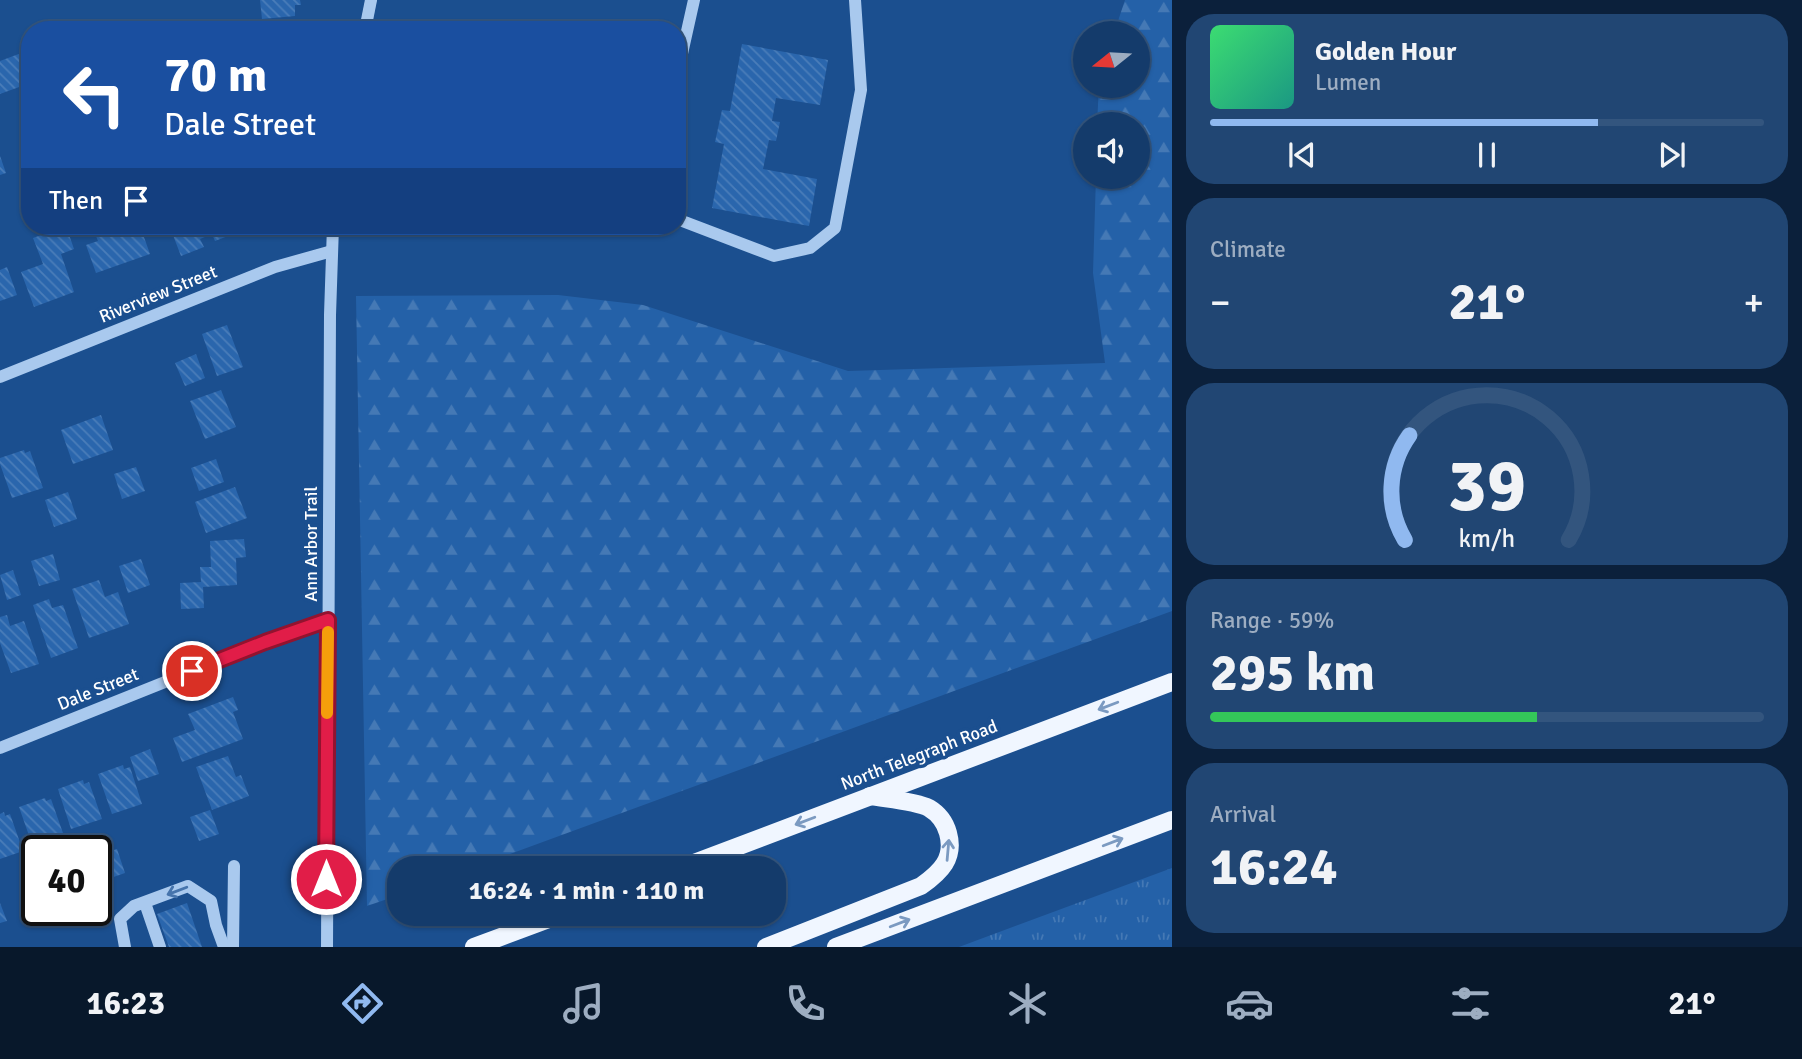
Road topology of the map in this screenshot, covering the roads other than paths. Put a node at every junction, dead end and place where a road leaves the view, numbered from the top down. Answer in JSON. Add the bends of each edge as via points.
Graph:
{"nodes":[{"id":1,"x":371,"y":0,"type":"edge"},
{"id":2,"x":694,"y":0,"type":"edge"},
{"id":3,"x":855,"y":0,"type":"edge"},
{"id":4,"x":367,"y":21,"type":"edge"},
{"id":5,"x":686,"y":36,"type":"edge"},
{"id":6,"x":686,"y":222,"type":"edge"},
{"id":7,"x":333,"y":235,"type":"edge"},
{"id":8,"x":332,"y":251,"type":"junction"},
{"id":9,"x":0,"y":377,"type":"edge"},
{"id":10,"x":328,"y":620,"type":"junction"},
{"id":11,"x":1172,"y":682,"type":"edge"},
{"id":12,"x":0,"y":748,"type":"edge"},
{"id":13,"x":869,"y":796,"type":"junction"},
{"id":14,"x":1172,"y":820,"type":"edge"},
{"id":15,"x":712,"y":856,"type":"edge"},
{"id":16,"x":234,"y":866,"type":"dead end"},
{"id":17,"x":145,"y":903,"type":"junction"},
{"id":18,"x":530,"y":926,"type":"edge"},
{"id":19,"x":125,"y":947,"type":"edge"},
{"id":20,"x":160,"y":947,"type":"edge"},
{"id":21,"x":223,"y":947,"type":"edge"},
{"id":22,"x":233,"y":947,"type":"edge"},
{"id":23,"x":327,"y":947,"type":"edge"},
{"id":24,"x":474,"y":947,"type":"edge"},
{"id":25,"x":766,"y":947,"type":"edge"},
{"id":26,"x":836,"y":947,"type":"edge"}],
"edges":[{"from":1,"to":4,"type":"street"},
{"from":2,"to":5,"type":"street"},
{"from":3,"to":6,"type":"street","via":[[860,90],[835,228],[810,248],[774,256]]},
{"from":7,"to":8,"type":"street","name":"Ann Arbor Trail"},
{"from":8,"to":9,"type":"street","name":"Riverview Street","via":[[275,267]]},
{"from":8,"to":10,"type":"street","name":"Ann Arbor Trail"},
{"from":10,"to":12,"type":"street","name":"Dale Street"},
{"from":10,"to":23,"type":"street","name":"Ann Arbor Trail"},
{"from":11,"to":13,"type":"main road","name":"North Telegraph Road","one_way":true},
{"from":13,"to":15,"type":"main road","name":"North Telegraph Road","one_way":true},
{"from":25,"to":13,"type":"main road","one_way":true,"via":[[921,886],[947,863],[951,846],[939,815],[926,806]]},
{"from":26,"to":14,"type":"main road","one_way":true},
{"from":16,"to":22,"type":"street"},
{"from":17,"to":19,"type":"street","via":[[120,919]]},
{"from":17,"to":20,"type":"street"},
{"from":21,"to":17,"type":"street","one_way":true,"via":[[211,901],[188,886]]},
{"from":18,"to":24,"type":"main road"}]}
